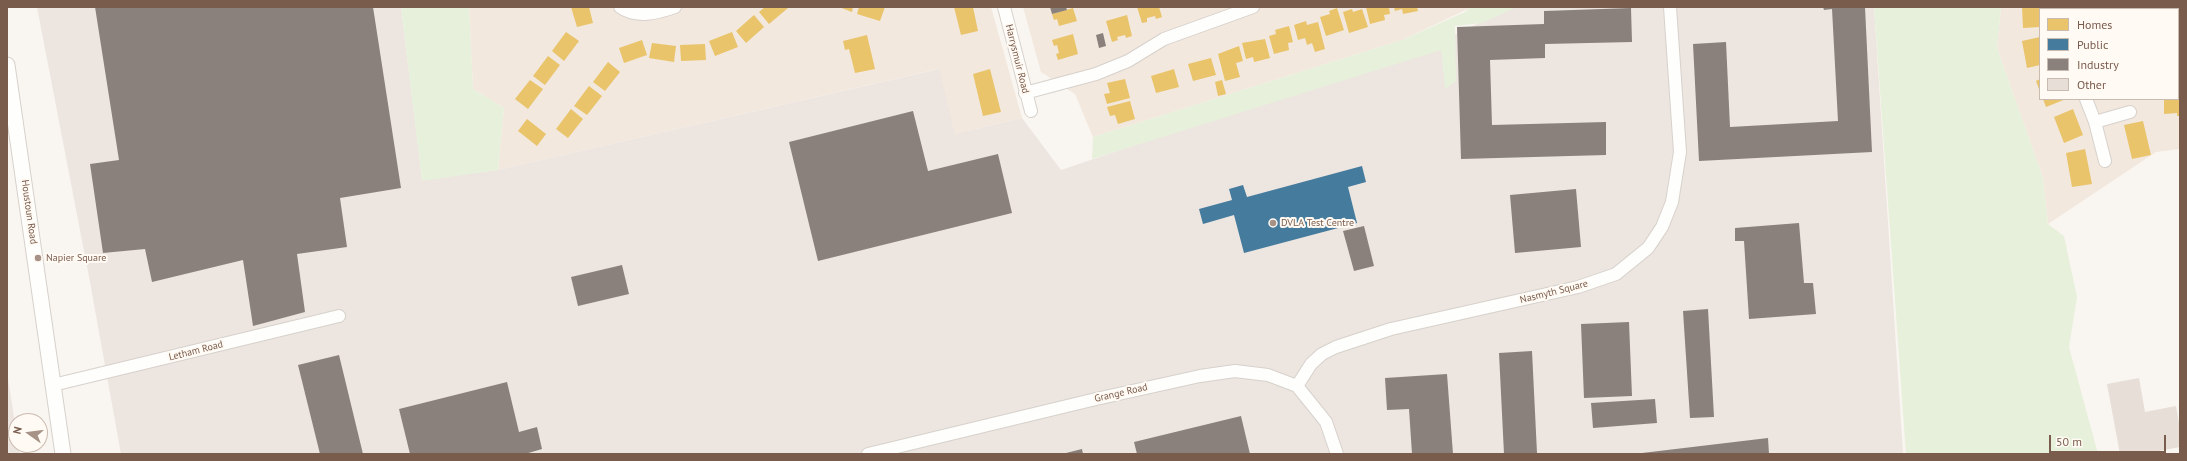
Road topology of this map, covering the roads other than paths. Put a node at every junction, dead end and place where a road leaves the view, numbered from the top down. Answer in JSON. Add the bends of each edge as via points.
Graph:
{"nodes":[{"id":1,"x":620,"y":7,"type":"edge"},
{"id":2,"x":675,"y":7,"type":"edge"},
{"id":3,"x":1004,"y":7,"type":"edge"},
{"id":4,"x":1253,"y":7,"type":"edge"},
{"id":5,"x":1670,"y":7,"type":"edge"},
{"id":6,"x":7,"y":65,"type":"edge"},
{"id":7,"x":1025,"y":93,"type":"junction"},
{"id":8,"x":2086,"y":100,"type":"edge"},
{"id":9,"x":1031,"y":111,"type":"dead end"},
{"id":10,"x":2130,"y":112,"type":"dead end"},
{"id":11,"x":2095,"y":122,"type":"junction"},
{"id":12,"x":2105,"y":161,"type":"dead end"},
{"id":13,"x":339,"y":316,"type":"dead end"},
{"id":14,"x":53,"y":385,"type":"junction"},
{"id":15,"x":1297,"y":386,"type":"junction"},
{"id":16,"x":63,"y":454,"type":"edge"},
{"id":17,"x":868,"y":454,"type":"edge"},
{"id":18,"x":1337,"y":454,"type":"edge"}],
"edges":[{"from":1,"to":2,"type":"street","via":[[644,15]]},
{"from":3,"to":7,"type":"street","name":"Harrysmuir Road"},
{"from":4,"to":7,"type":"street","via":[[1164,38],[1128,61],[1096,74]]},
{"from":5,"to":15,"type":"street","name":"Nasmyth Square","via":[[1680,152],[1672,202],[1662,227],[1648,248],[1616,274],[1578,288],[1392,330],[1336,347],[1322,354],[1311,364]]},
{"from":6,"to":14,"type":"street","name":"Houstoun Road"},
{"from":7,"to":9,"type":"street","name":"Harrysmuir Road"},
{"from":8,"to":11,"type":"street"},
{"from":10,"to":11,"type":"street"},
{"from":11,"to":12,"type":"street"},
{"from":13,"to":14,"type":"street","name":"Letham Road"},
{"from":14,"to":16,"type":"street","name":"Houstoun Road"},
{"from":15,"to":17,"type":"street","name":"Grange Road","via":[[1268,375],[1235,371],[1200,376]]},
{"from":15,"to":18,"type":"street","via":[[1326,422]]}]}
